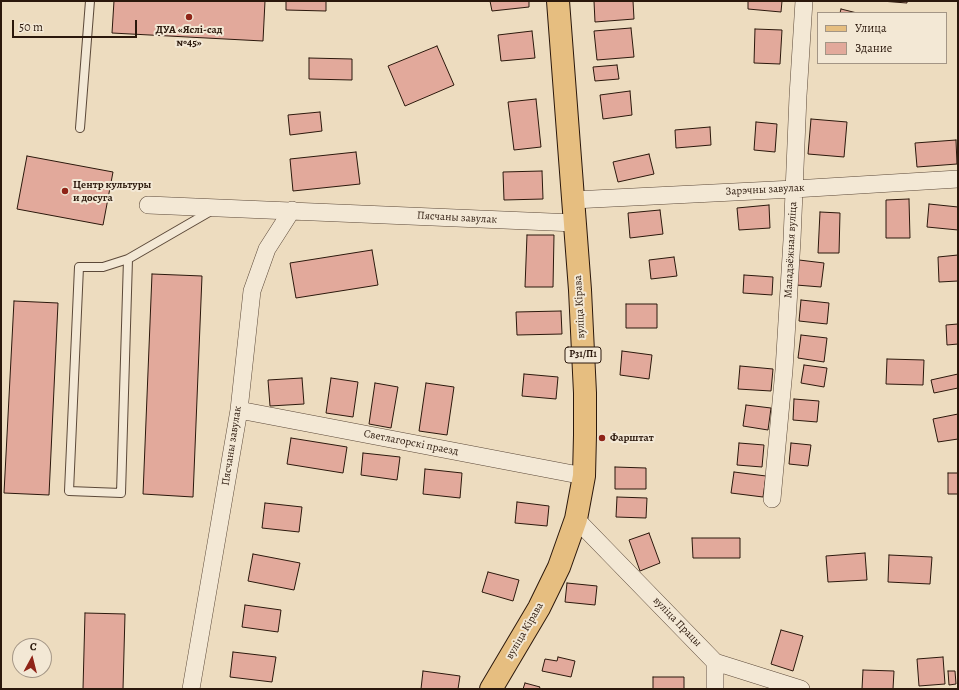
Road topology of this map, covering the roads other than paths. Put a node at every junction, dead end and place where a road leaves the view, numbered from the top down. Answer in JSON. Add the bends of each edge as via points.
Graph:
{"nodes":[{"id":1,"x":90,"y":1,"type":"edge"},
{"id":2,"x":558,"y":1,"type":"edge"},
{"id":3,"x":804,"y":1,"type":"edge"},
{"id":4,"x":80,"y":128,"type":"dead end"},
{"id":5,"x":958,"y":179,"type":"edge"},
{"id":6,"x":794,"y":189,"type":"junction"},
{"id":7,"x":573,"y":200,"type":"junction"},
{"id":8,"x":148,"y":205,"type":"dead end"},
{"id":9,"x":216,"y":207,"type":"junction"},
{"id":10,"x":292,"y":210,"type":"junction"},
{"id":11,"x":575,"y":223,"type":"junction"},
{"id":12,"x":128,"y":259,"type":"junction"},
{"id":13,"x":238,"y":410,"type":"junction"},
{"id":14,"x":584,"y":476,"type":"junction"},
{"id":15,"x":772,"y":499,"type":"dead end"},
{"id":16,"x":576,"y":519,"type":"junction"},
{"id":17,"x":715,"y":662,"type":"junction"},
{"id":18,"x":191,"y":689,"type":"edge"},
{"id":19,"x":491,"y":689,"type":"edge"},
{"id":20,"x":714,"y":689,"type":"edge"},
{"id":21,"x":801,"y":689,"type":"edge"}],
"edges":[{"from":1,"to":4,"type":"lane"},
{"from":2,"to":7,"type":"main road","name":"вуліца Кірава","number":"Р31/П1"},
{"from":3,"to":6,"type":"street","name":"Маладзёжная вуліца"},
{"from":5,"to":6,"type":"street","name":"Зарэчны завулак"},
{"from":6,"to":7,"type":"street","name":"Зарэчны завулак"},
{"from":6,"to":15,"type":"street","name":"Маладзёжная вуліца","via":[[784,370]]},
{"from":7,"to":11,"type":"main road","name":"вуліца Кірава","number":"Р31/П1"},
{"from":8,"to":9,"type":"street","name":"Пясчаны завулак"},
{"from":9,"to":10,"type":"street","name":"Пясчаны завулак"},
{"from":9,"to":12,"type":"lane"},
{"from":10,"to":11,"type":"street","name":"Пясчаны завулак"},
{"from":10,"to":13,"type":"street","name":"Пясчаны завулак","via":[[267,250],[252,291]]},
{"from":11,"to":14,"type":"main road","name":"вуліца Кірава","number":"Р31/П1","via":[[585,393]]},
{"from":12,"to":12,"type":"lane","via":[[121,493],[69,491],[79,267],[103,267]]},
{"from":13,"to":14,"type":"street","name":"Светлагорскі праезд"},
{"from":13,"to":18,"type":"street","name":"Пясчаны завулак"},
{"from":14,"to":16,"type":"main road","name":"вуліца Кірава","number":"Р31/П1"},
{"from":16,"to":17,"type":"street","name":"вуліца Працы"},
{"from":16,"to":19,"type":"main road","name":"вуліца Кірава","number":"Р31/П1","via":[[559,566],[539,608]]},
{"from":17,"to":20,"type":"street"},
{"from":17,"to":21,"type":"street","name":"вуліца Працы"}]}
